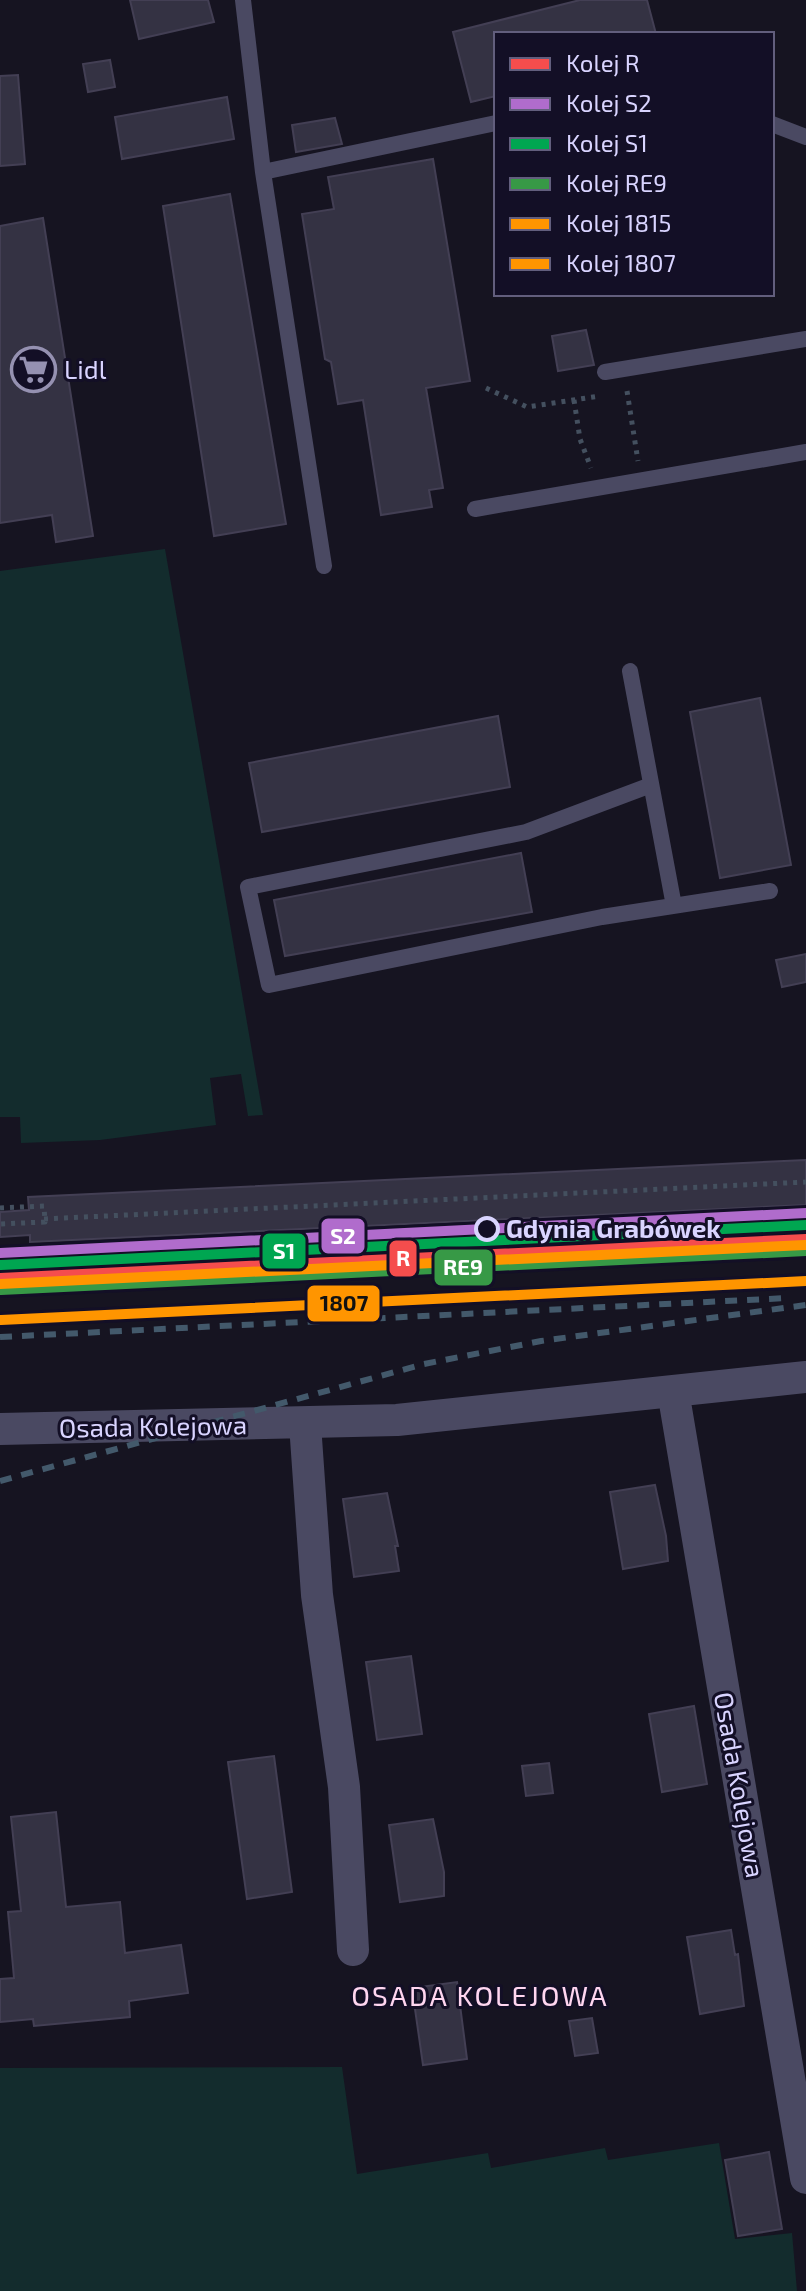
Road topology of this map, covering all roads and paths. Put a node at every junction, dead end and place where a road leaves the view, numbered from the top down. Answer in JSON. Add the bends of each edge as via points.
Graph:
{"nodes":[{"id":1,"x":243,"y":0,"type":"edge"},
{"id":2,"x":494,"y":123,"type":"edge"},
{"id":3,"x":774,"y":125,"type":"edge"},
{"id":4,"x":806,"y":137,"type":"edge"},
{"id":5,"x":263,"y":172,"type":"junction"},
{"id":6,"x":806,"y":339,"type":"edge"},
{"id":7,"x":605,"y":372,"type":"dead end"},
{"id":8,"x":486,"y":388,"type":"dead end"},
{"id":9,"x":627,"y":391,"type":"dead end"},
{"id":10,"x":503,"y":397,"type":"dead end"},
{"id":11,"x":574,"y":400,"type":"dead end"},
{"id":12,"x":806,"y":452,"type":"edge"},
{"id":13,"x":642,"y":481,"type":"junction"},
{"id":14,"x":595,"y":488,"type":"junction"},
{"id":15,"x":475,"y":509,"type":"dead end"},
{"id":16,"x":324,"y":566,"type":"dead end"},
{"id":17,"x":630,"y":671,"type":"dead end"},
{"id":18,"x":651,"y":785,"type":"junction"},
{"id":19,"x":770,"y":891,"type":"dead end"},
{"id":20,"x":674,"y":906,"type":"junction"},
{"id":21,"x":806,"y":1182,"type":"edge"},
{"id":22,"x":0,"y":1208,"type":"edge"},
{"id":23,"x":44,"y":1219,"type":"junction"},
{"id":24,"x":0,"y":1224,"type":"edge"},
{"id":25,"x":806,"y":1377,"type":"edge"},
{"id":26,"x":673,"y":1391,"type":"junction"},
{"id":27,"x":305,"y":1424,"type":"junction"},
{"id":28,"x":0,"y":1429,"type":"edge"},
{"id":29,"x":353,"y":1950,"type":"dead end"},
{"id":30,"x":806,"y":2178,"type":"edge"}],
"edges":[{"from":1,"to":5,"type":"lane"},
{"from":2,"to":5,"type":"lane"},
{"from":3,"to":4,"type":"lane"},
{"from":5,"to":16,"type":"lane"},
{"from":6,"to":7,"type":"lane"},
{"from":8,"to":10,"type":"path"},
{"from":9,"to":13,"type":"path"},
{"from":11,"to":14,"type":"path"},
{"from":12,"to":13,"type":"lane"},
{"from":13,"to":14,"type":"lane"},
{"from":14,"to":15,"type":"lane"},
{"from":17,"to":18,"type":"lane"},
{"from":18,"to":20,"type":"lane"},
{"from":18,"to":20,"type":"lane","via":[[526,832],[248,887],[269,985]]},
{"from":19,"to":20,"type":"lane"},
{"from":21,"to":23,"type":"path"},
{"from":22,"to":23,"type":"path","via":[[44,1206]]},
{"from":23,"to":24,"type":"path"},
{"from":25,"to":26,"type":"street","name":"Osada Kolejowa"},
{"from":26,"to":27,"type":"street","name":"Osada Kolejowa","via":[[397,1420]]},
{"from":26,"to":30,"type":"street","name":"Osada Kolejowa"},
{"from":27,"to":28,"type":"street","name":"Osada Kolejowa"},
{"from":27,"to":29,"type":"street","via":[[317,1595],[344,1787]]}]}
